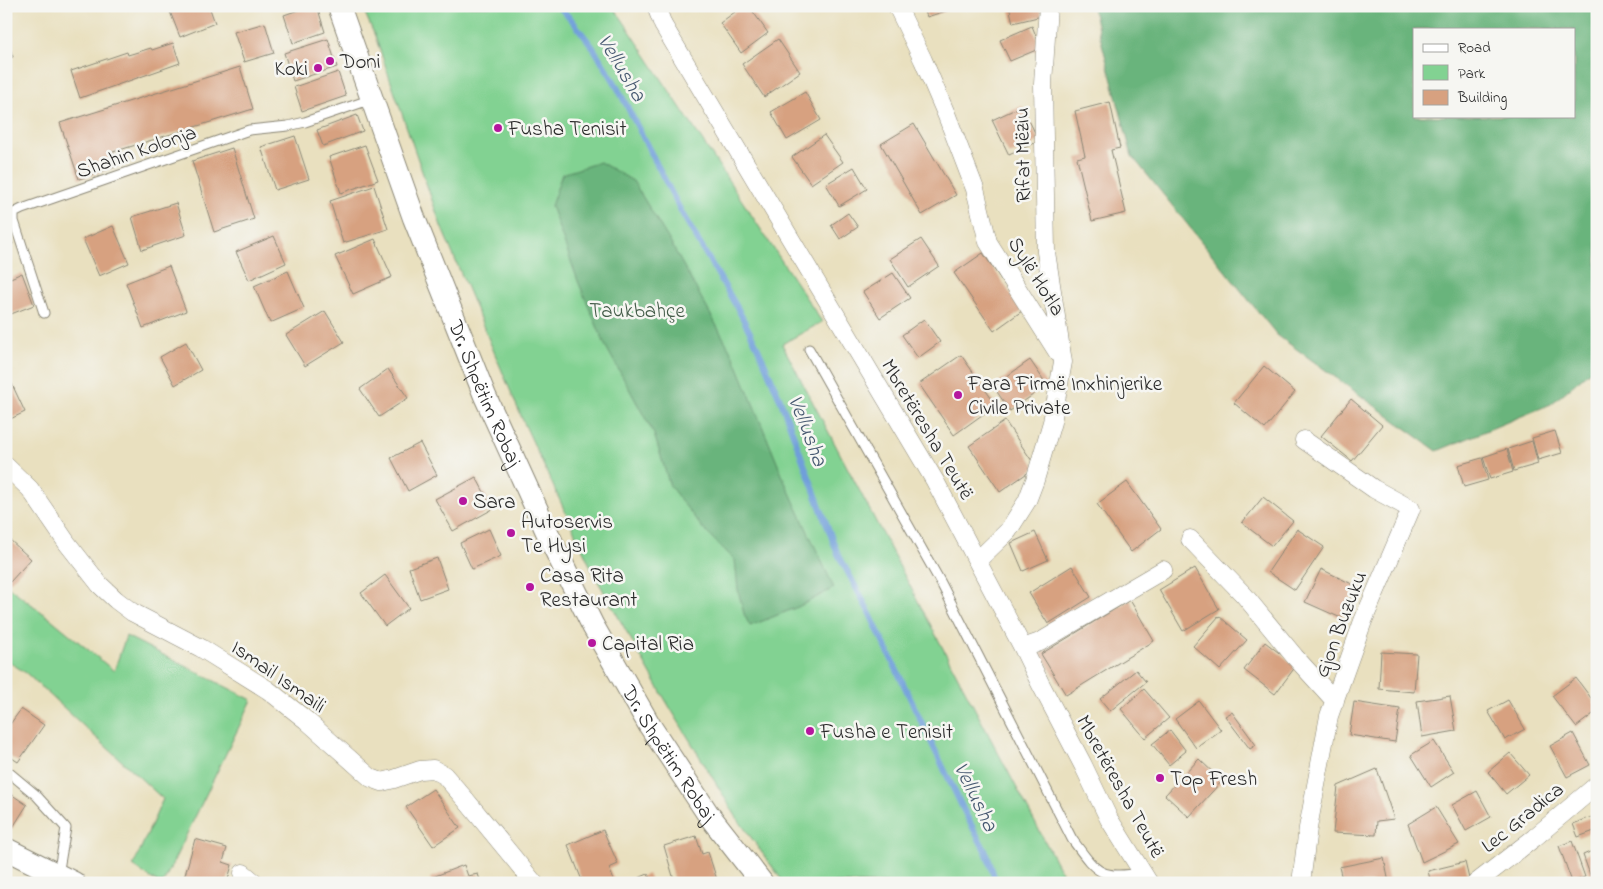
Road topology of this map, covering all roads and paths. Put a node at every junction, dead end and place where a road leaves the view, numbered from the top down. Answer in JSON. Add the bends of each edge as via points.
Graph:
{"nodes":[{"id":1,"x":339,"y":6,"type":"edge"},
{"id":2,"x":656,"y":6,"type":"edge"},
{"id":3,"x":897,"y":6,"type":"edge"},
{"id":4,"x":1048,"y":6,"type":"edge"},
{"id":5,"x":372,"y":99,"type":"junction"},
{"id":6,"x":44,"y":313,"type":"dead end"},
{"id":7,"x":809,"y":349,"type":"dead end"},
{"id":8,"x":1063,"y":362,"type":"junction"},
{"id":9,"x":1304,"y":440,"type":"dead end"},
{"id":10,"x":6,"y":466,"type":"edge"},
{"id":11,"x":1190,"y":539,"type":"dead end"},
{"id":12,"x":978,"y":560,"type":"junction"},
{"id":13,"x":1163,"y":570,"type":"dead end"},
{"id":14,"x":1023,"y":648,"type":"junction"},
{"id":15,"x":1335,"y":701,"type":"junction"},
{"id":16,"x":6,"y":770,"type":"edge"},
{"id":17,"x":1597,"y":785,"type":"edge"},
{"id":18,"x":6,"y":849,"type":"edge"},
{"id":19,"x":1145,"y":878,"type":"edge"},
{"id":20,"x":66,"y":879,"type":"edge"},
{"id":21,"x":534,"y":883,"type":"edge"},
{"id":22,"x":762,"y":883,"type":"edge"},
{"id":23,"x":1300,"y":883,"type":"edge"},
{"id":24,"x":1476,"y":883,"type":"edge"}],
"edges":[{"from":1,"to":5,"type":"street","name":"Dr. Shpëtim Robaj"},
{"from":2,"to":12,"type":"street","name":"Mbretëresha Teutë","via":[[663,25],[935,481]]},
{"from":3,"to":8,"type":"street","name":"Sylë Hotla","via":[[923,60],[972,180],[988,242]]},
{"from":4,"to":8,"type":"street","name":"Rifat Mëziu","via":[[1043,84],[1046,252]]},
{"from":5,"to":6,"type":"lane","name":"Shahin Kolonja","via":[[305,122],[249,130],[14,213]]},
{"from":5,"to":22,"type":"street","name":"Dr. Shpëtim Robaj","via":[[414,218],[485,396],[593,626],[674,764]]},
{"from":7,"to":19,"type":"lane","via":[[941,583],[1072,839],[1093,867],[1105,875]]},
{"from":8,"to":12,"type":"street","via":[[1052,422],[1027,501],[1008,531]]},
{"from":9,"to":15,"type":"street","name":"Gjon Buzuku","via":[[1374,489],[1411,509],[1363,621]]},
{"from":10,"to":21,"type":"street","name":"Ismail Ismaili","via":[[30,489],[67,543],[116,600],[268,690],[371,778],[382,782],[433,769],[444,776]]},
{"from":11,"to":15,"type":"street","via":[[1244,595]]},
{"from":12,"to":14,"type":"street","name":"Mbretëresha Teutë"},
{"from":13,"to":14,"type":"street","via":[[1040,642]]},
{"from":14,"to":19,"type":"street","name":"Mbretëresha Teutë","via":[[1109,819]]},
{"from":15,"to":23,"type":"street","name":"Gjon Buzuku","via":[[1329,716]]},
{"from":16,"to":20,"type":"lane","via":[[36,795],[66,828]]},
{"from":17,"to":24,"type":"street","name":"Lec Gradica"},
{"from":18,"to":20,"type":"street"}]}
